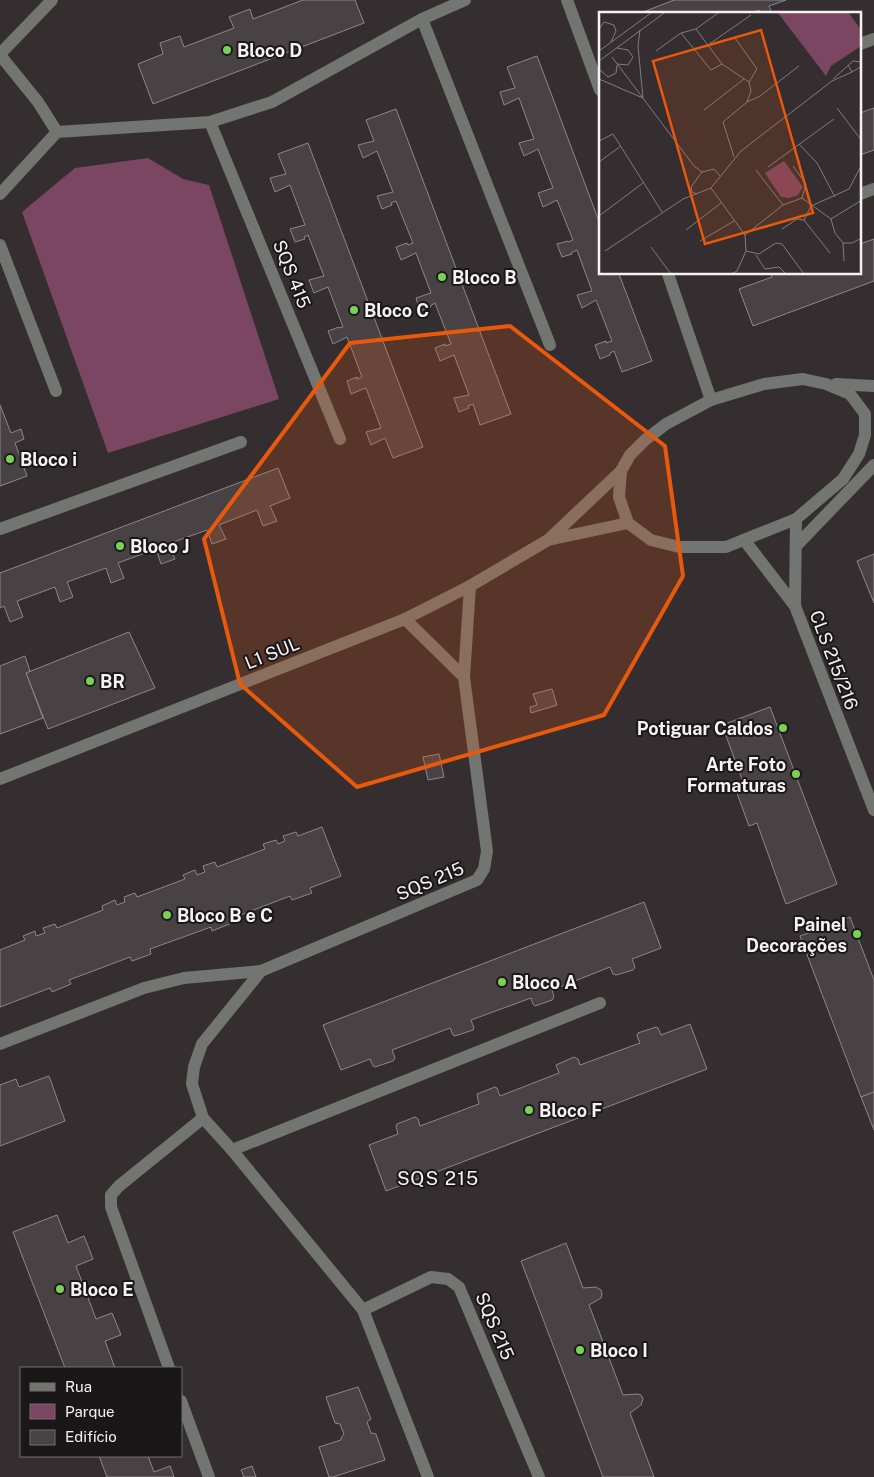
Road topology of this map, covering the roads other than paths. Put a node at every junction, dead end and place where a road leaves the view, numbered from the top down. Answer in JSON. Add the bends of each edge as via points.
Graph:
{"nodes":[{"id":1,"x":52,"y":0,"type":"edge"},
{"id":2,"x":465,"y":0,"type":"edge"},
{"id":3,"x":567,"y":0,"type":"edge"},
{"id":4,"x":422,"y":19,"type":"junction"},
{"id":5,"x":874,"y":39,"type":"edge"},
{"id":6,"x":862,"y":43,"type":"edge"},
{"id":7,"x":0,"y":55,"type":"edge"},
{"id":8,"x":599,"y":87,"type":"edge"},
{"id":9,"x":210,"y":122,"type":"junction"},
{"id":10,"x":57,"y":132,"type":"junction"},
{"id":11,"x":874,"y":189,"type":"edge"},
{"id":12,"x":862,"y":193,"type":"edge"},
{"id":13,"x":0,"y":194,"type":"edge"},
{"id":14,"x":0,"y":245,"type":"edge"},
{"id":15,"x":668,"y":275,"type":"edge"},
{"id":16,"x":550,"y":346,"type":"dead end"},
{"id":17,"x":826,"y":384,"type":"junction"},
{"id":18,"x":874,"y":386,"type":"edge"},
{"id":19,"x":56,"y":391,"type":"dead end"},
{"id":20,"x":711,"y":400,"type":"junction"},
{"id":21,"x":869,"y":431,"type":"edge"},
{"id":22,"x":340,"y":439,"type":"dead end"},
{"id":23,"x":241,"y":442,"type":"dead end"},
{"id":24,"x":874,"y":465,"type":"edge"},
{"id":25,"x":622,"y":471,"type":"junction"},
{"id":26,"x":796,"y":519,"type":"junction"},
{"id":27,"x":628,"y":522,"type":"junction"},
{"id":28,"x":0,"y":529,"type":"edge"},
{"id":29,"x":548,"y":540,"type":"junction"},
{"id":30,"x":745,"y":541,"type":"junction"},
{"id":31,"x":796,"y":546,"type":"junction"},
{"id":32,"x":470,"y":586,"type":"junction"},
{"id":33,"x":795,"y":606,"type":"junction"},
{"id":34,"x":405,"y":619,"type":"junction"},
{"id":35,"x":464,"y":677,"type":"junction"},
{"id":36,"x":0,"y":779,"type":"edge"},
{"id":37,"x":874,"y":810,"type":"edge"},
{"id":38,"x":261,"y":970,"type":"junction"},
{"id":39,"x":600,"y":1003,"type":"dead end"},
{"id":40,"x":0,"y":1044,"type":"edge"},
{"id":41,"x":203,"y":1118,"type":"junction"},
{"id":42,"x":232,"y":1150,"type":"junction"},
{"id":43,"x":363,"y":1310,"type":"junction"},
{"id":44,"x":170,"y":1367,"type":"edge"},
{"id":45,"x":182,"y":1404,"type":"edge"},
{"id":46,"x":209,"y":1477,"type":"edge"},
{"id":47,"x":428,"y":1477,"type":"edge"},
{"id":48,"x":539,"y":1477,"type":"edge"}],
"edges":[{"from":1,"to":7,"type":"street"},
{"from":2,"to":4,"type":"street"},
{"from":3,"to":8,"type":"street"},
{"from":4,"to":9,"type":"street","via":[[272,102]]},
{"from":4,"to":16,"type":"street"},
{"from":5,"to":6,"type":"street"},
{"from":7,"to":10,"type":"street","via":[[38,102]]},
{"from":9,"to":10,"type":"street"},
{"from":9,"to":22,"type":"street","name":"SQS 415"},
{"from":10,"to":13,"type":"street"},
{"from":11,"to":12,"type":"street"},
{"from":14,"to":19,"type":"street"},
{"from":15,"to":20,"type":"street"},
{"from":17,"to":18,"type":"street"},
{"from":17,"to":20,"type":"street","via":[[803,379],[764,384]]},
{"from":17,"to":21,"type":"street","via":[[850,394],[865,414]]},
{"from":20,"to":25,"type":"street","via":[[666,424],[645,440],[630,455]]},
{"from":21,"to":26,"type":"street","via":[[843,478]]},
{"from":23,"to":28,"type":"street"},
{"from":24,"to":31,"type":"street"},
{"from":25,"to":27,"type":"street","via":[[619,497]]},
{"from":25,"to":29,"type":"street","name":"L1 SUL"},
{"from":26,"to":30,"type":"street"},
{"from":26,"to":31,"type":"street","name":"CLS 215/216"},
{"from":27,"to":29,"type":"street","name":"L1 SUL"},
{"from":27,"to":30,"type":"street","via":[[651,540],[679,547],[726,547]]},
{"from":29,"to":32,"type":"street","name":"L1 SUL"},
{"from":30,"to":33,"type":"street","name":"CLS 215/216"},
{"from":31,"to":33,"type":"street","name":"CLS 215/216"},
{"from":32,"to":34,"type":"street","name":"L1 SUL"},
{"from":32,"to":35,"type":"street","name":"SQS 215"},
{"from":33,"to":37,"type":"street","name":"CLS 215/216"},
{"from":34,"to":35,"type":"street"},
{"from":34,"to":36,"type":"street","name":"L1 SUL"},
{"from":35,"to":38,"type":"street","name":"SQS 215","via":[[487,851],[484,869],[477,880]]},
{"from":38,"to":40,"type":"street","name":"SQS 215","via":[[184,978],[144,988]]},
{"from":38,"to":41,"type":"street","name":"SQS 215","via":[[202,1044],[192,1084]]},
{"from":39,"to":42,"type":"street"},
{"from":41,"to":42,"type":"street","name":"SQS 215"},
{"from":41,"to":44,"type":"street","via":[[111,1195],[111,1207]]},
{"from":42,"to":43,"type":"street","name":"SQS 215"},
{"from":43,"to":47,"type":"street","name":"SQS 215"},
{"from":43,"to":48,"type":"street","name":"SQS 215","via":[[431,1277],[448,1279],[459,1287]]},
{"from":45,"to":46,"type":"street"}]}
